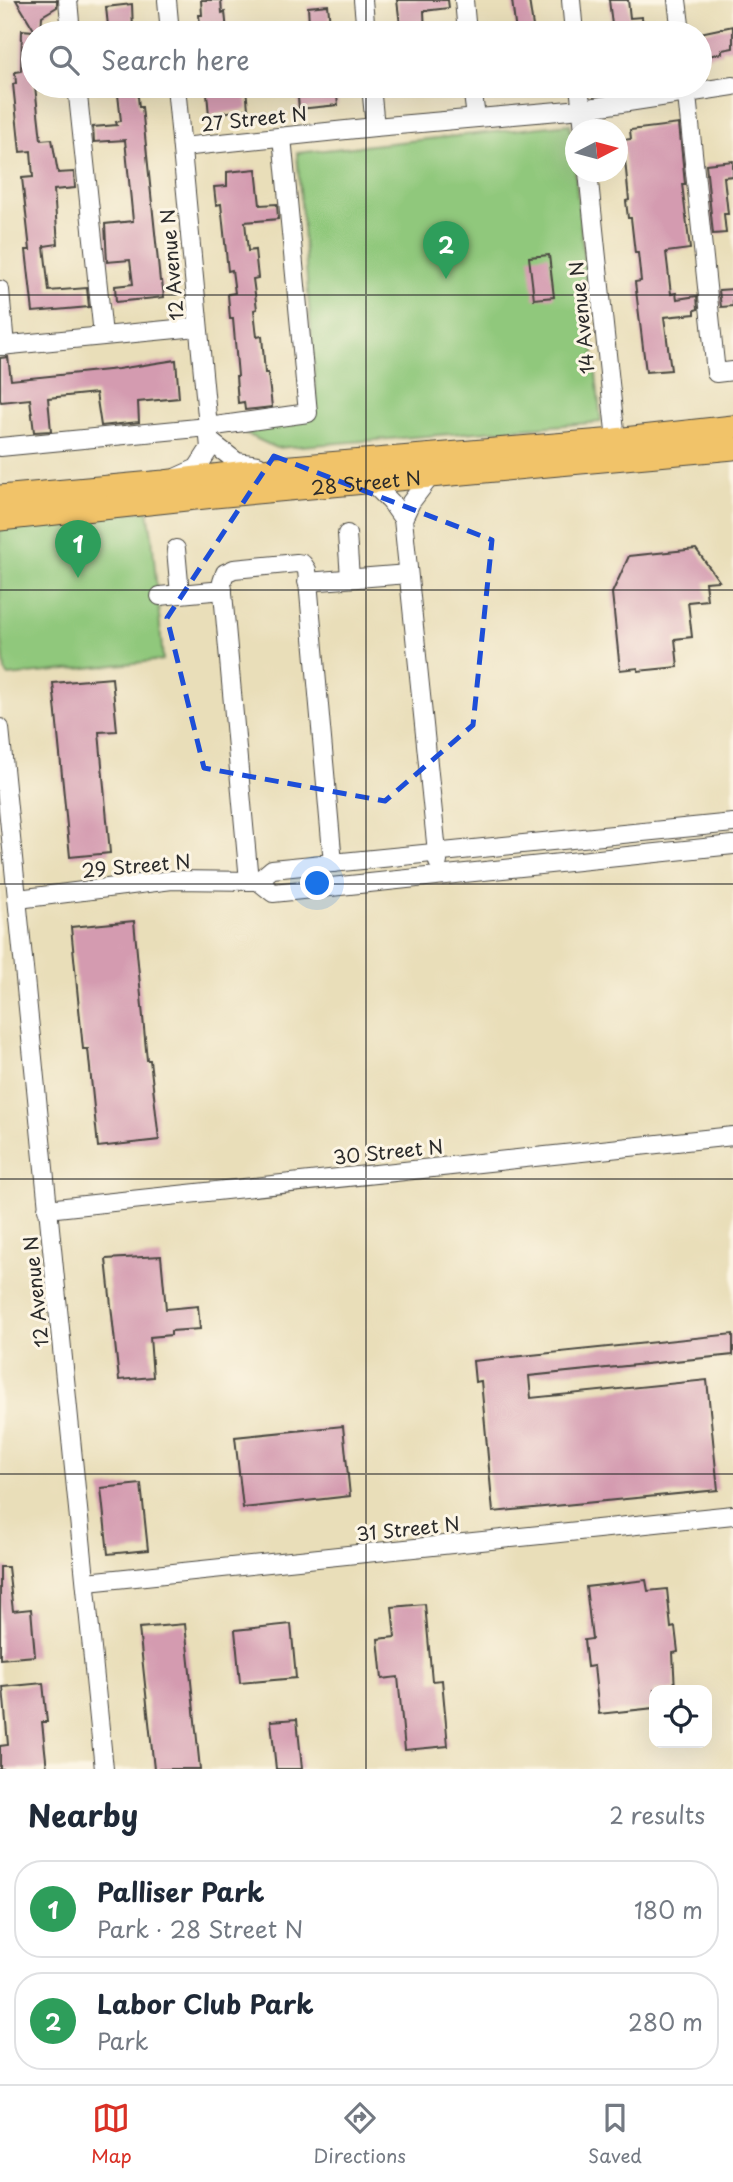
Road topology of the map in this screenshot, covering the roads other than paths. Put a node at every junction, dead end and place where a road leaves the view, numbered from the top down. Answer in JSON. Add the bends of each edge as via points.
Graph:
{"nodes":[{"id":1,"x":68,"y":0,"type":"edge"},
{"id":2,"x":167,"y":0,"type":"edge"},
{"id":3,"x":363,"y":0,"type":"edge"},
{"id":4,"x":464,"y":0,"type":"edge"},
{"id":5,"x":571,"y":0,"type":"edge"},
{"id":6,"x":677,"y":0,"type":"edge"},
{"id":7,"x":70,"y":21,"type":"edge"},
{"id":8,"x":169,"y":21,"type":"edge"},
{"id":9,"x":365,"y":21,"type":"edge"},
{"id":10,"x":466,"y":21,"type":"edge"},
{"id":11,"x":573,"y":21,"type":"edge"},
{"id":12,"x":680,"y":21,"type":"edge"},
{"id":13,"x":733,"y":86,"type":"edge"},
{"id":14,"x":712,"y":87,"type":"edge"},
{"id":15,"x":78,"y":98,"type":"edge"},
{"id":16,"x":177,"y":98,"type":"edge"},
{"id":17,"x":372,"y":98,"type":"edge"},
{"id":18,"x":474,"y":98,"type":"edge"},
{"id":19,"x":581,"y":98,"type":"edge"},
{"id":20,"x":640,"y":98,"type":"edge"},
{"id":21,"x":688,"y":98,"type":"edge"},
{"id":22,"x":582,"y":109,"type":"junction"},
{"id":23,"x":476,"y":118,"type":"junction"},
{"id":24,"x":583,"y":119,"type":"edge"},
{"id":25,"x":375,"y":127,"type":"junction"},
{"id":26,"x":282,"y":137,"type":"junction"},
{"id":27,"x":182,"y":147,"type":"junction"},
{"id":28,"x":589,"y":182,"type":"edge"},
{"id":29,"x":0,"y":290,"type":"edge"},
{"id":30,"x":197,"y":327,"type":"junction"},
{"id":31,"x":103,"y":335,"type":"junction"},
{"id":32,"x":3,"y":346,"type":"edge"},
{"id":33,"x":733,"y":371,"type":"edge"},
{"id":34,"x":733,"y":427,"type":"edge"},
{"id":35,"x":209,"y":434,"type":"junction"},
{"id":36,"x":0,"y":447,"type":"edge"},
{"id":37,"x":733,"y":448,"type":"edge"},
{"id":38,"x":617,"y":450,"type":"junction"},
{"id":39,"x":280,"y":468,"type":"junction"},
{"id":40,"x":430,"y":477,"type":"junction"},
{"id":41,"x":164,"y":482,"type":"junction"},
{"id":42,"x":371,"y":482,"type":"junction"},
{"id":43,"x":0,"y":497,"type":"edge"},
{"id":44,"x":0,"y":519,"type":"edge"},
{"id":45,"x":402,"y":519,"type":"junction"},
{"id":46,"x":347,"y":534,"type":"dead end"},
{"id":47,"x":176,"y":549,"type":"dead end"},
{"id":48,"x":408,"y":574,"type":"junction"},
{"id":49,"x":350,"y":578,"type":"junction"},
{"id":50,"x":307,"y":582,"type":"junction"},
{"id":51,"x":223,"y":590,"type":"junction"},
{"id":52,"x":180,"y":594,"type":"junction"},
{"id":53,"x":160,"y":596,"type":"dead end"},
{"id":54,"x":0,"y":728,"type":"edge"},
{"id":55,"x":733,"y":823,"type":"edge"},
{"id":56,"x":733,"y":845,"type":"edge"},
{"id":57,"x":437,"y":853,"type":"junction"},
{"id":58,"x":333,"y":863,"type":"junction"},
{"id":59,"x":440,"y":876,"type":"junction"},
{"id":60,"x":254,"y":881,"type":"junction"},
{"id":61,"x":18,"y":899,"type":"junction"},
{"id":62,"x":733,"y":1136,"type":"edge"},
{"id":63,"x":47,"y":1209,"type":"junction"},
{"id":64,"x":733,"y":1515,"type":"edge"},
{"id":65,"x":87,"y":1582,"type":"junction"},
{"id":66,"x":104,"y":1769,"type":"edge"}],
"edges":[{"from":1,"to":7,"type":"street"},
{"from":2,"to":8,"type":"street"},
{"from":3,"to":9,"type":"street"},
{"from":4,"to":10,"type":"street"},
{"from":5,"to":11,"type":"street"},
{"from":6,"to":12,"type":"street"},
{"from":13,"to":14,"type":"street","name":"27 Street N"},
{"from":15,"to":31,"type":"street"},
{"from":16,"to":27,"type":"street","name":"12 Avenue N"},
{"from":17,"to":25,"type":"street"},
{"from":18,"to":23,"type":"street"},
{"from":19,"to":22,"type":"street"},
{"from":20,"to":22,"type":"street","name":"27 Street N"},
{"from":21,"to":33,"type":"street","via":[[716,373]]},
{"from":22,"to":23,"type":"street","name":"27 Street N"},
{"from":22,"to":24,"type":"street"},
{"from":23,"to":25,"type":"street","name":"27 Street N"},
{"from":25,"to":26,"type":"street","name":"27 Street N"},
{"from":26,"to":27,"type":"street","name":"27 Street N"},
{"from":26,"to":35,"type":"street","via":[[307,412]]},
{"from":27,"to":30,"type":"street","name":"12 Avenue N"},
{"from":28,"to":38,"type":"street","name":"14 Avenue N"},
{"from":29,"to":32,"type":"street"},
{"from":30,"to":31,"type":"street"},
{"from":30,"to":35,"type":"street","name":"12 Avenue N"},
{"from":31,"to":32,"type":"street"},
{"from":34,"to":38,"type":"main road","name":"28 Street N"},
{"from":35,"to":36,"type":"street"},
{"from":35,"to":39,"type":"street","via":[[237,463]]},
{"from":35,"to":41,"type":"street","via":[[210,448],[197,468]]},
{"from":37,"to":38,"type":"main road","name":"28 Street N"},
{"from":38,"to":39,"type":"main road","name":"28 Street N"},
{"from":38,"to":40,"type":"main road","name":"28 Street N"},
{"from":39,"to":41,"type":"main road","name":"28 Street N"},
{"from":40,"to":42,"type":"main road","name":"28 Street N"},
{"from":40,"to":45,"type":"street"},
{"from":41,"to":43,"type":"main road","name":"28 Street N"},
{"from":42,"to":44,"type":"main road","name":"28 Street N"},
{"from":42,"to":45,"type":"street"},
{"from":45,"to":48,"type":"street"},
{"from":46,"to":49,"type":"street"},
{"from":47,"to":52,"type":"street"},
{"from":48,"to":49,"type":"street"},
{"from":48,"to":57,"type":"street"},
{"from":49,"to":50,"type":"street"},
{"from":50,"to":51,"type":"street","via":[[307,570],[297,563],[234,569],[225,573]]},
{"from":50,"to":58,"type":"street"},
{"from":51,"to":52,"type":"street"},
{"from":51,"to":60,"type":"street"},
{"from":52,"to":53,"type":"street"},
{"from":54,"to":61,"type":"street","name":"12 Avenue N"},
{"from":55,"to":57,"type":"street"},
{"from":56,"to":59,"type":"street"},
{"from":57,"to":58,"type":"street"},
{"from":57,"to":59,"type":"street"},
{"from":58,"to":60,"type":"street","via":[[272,869]]},
{"from":59,"to":60,"type":"street","via":[[273,893]]},
{"from":60,"to":61,"type":"street","name":"29 Street N","via":[[172,880]]},
{"from":61,"to":63,"type":"street","name":"12 Avenue N"},
{"from":62,"to":63,"type":"street","name":"30 Street N"},
{"from":63,"to":65,"type":"street","name":"12 Avenue N"},
{"from":64,"to":65,"type":"street","name":"31 Street N"},
{"from":65,"to":66,"type":"street","name":"12 Avenue N"}]}
